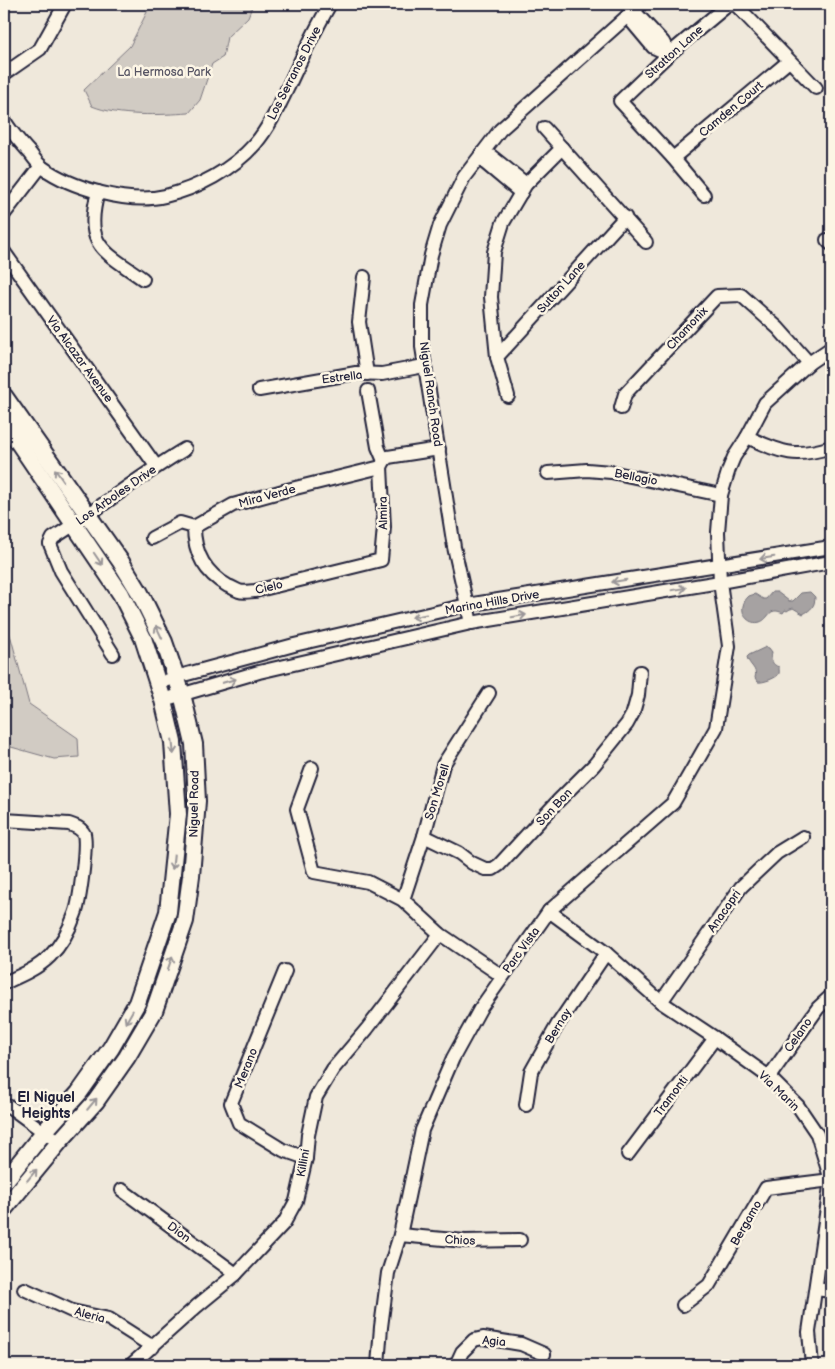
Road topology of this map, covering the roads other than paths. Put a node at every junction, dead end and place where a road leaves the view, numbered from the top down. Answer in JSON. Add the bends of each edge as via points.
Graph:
{"nodes":[{"id":1,"x":65,"y":4,"type":"edge"},
{"id":2,"x":330,"y":4,"type":"edge"},
{"id":3,"x":732,"y":4,"type":"edge"},
{"id":4,"x":634,"y":10,"type":"edge"},
{"id":5,"x":669,"y":54,"type":"junction"},
{"id":6,"x":789,"y":61,"type":"junction"},
{"id":7,"x":4,"y":74,"type":"edge"},
{"id":8,"x":816,"y":88,"type":"dead end"},
{"id":9,"x":4,"y":120,"type":"edge"},
{"id":10,"x":544,"y":128,"type":"dead end"},
{"id":11,"x":562,"y":148,"type":"junction"},
{"id":12,"x":481,"y":154,"type":"junction"},
{"id":13,"x":673,"y":158,"type":"junction"},
{"id":14,"x":41,"y":166,"type":"junction"},
{"id":15,"x":524,"y":188,"type":"junction"},
{"id":16,"x":98,"y":192,"type":"junction"},
{"id":17,"x":704,"y":196,"type":"dead end"},
{"id":18,"x":4,"y":214,"type":"edge"},
{"id":19,"x":625,"y":217,"type":"junction"},
{"id":20,"x":646,"y":242,"type":"dead end"},
{"id":21,"x":4,"y":252,"type":"edge"},
{"id":22,"x":364,"y":277,"type":"dead end"},
{"id":23,"x":143,"y":279,"type":"dead end"},
{"id":24,"x":831,"y":348,"type":"edge"},
{"id":25,"x":497,"y":357,"type":"junction"},
{"id":26,"x":810,"y":363,"type":"junction"},
{"id":27,"x":424,"y":366,"type":"junction"},
{"id":28,"x":367,"y":374,"type":"junction"},
{"id":29,"x":259,"y":390,"type":"dead end"},
{"id":30,"x":368,"y":391,"type":"dead end"},
{"id":31,"x":508,"y":396,"type":"dead end"},
{"id":32,"x":6,"y":401,"type":"edge"},
{"id":33,"x":622,"y":408,"type":"dead end"},
{"id":34,"x":4,"y":421,"type":"edge"},
{"id":35,"x":747,"y":437,"type":"junction"},
{"id":36,"x":831,"y":447,"type":"edge"},
{"id":37,"x":185,"y":449,"type":"dead end"},
{"id":38,"x":439,"y":449,"type":"junction"},
{"id":39,"x":383,"y":464,"type":"junction"},
{"id":40,"x":156,"y":466,"type":"junction"},
{"id":41,"x":548,"y":473,"type":"dead end"},
{"id":42,"x":722,"y":495,"type":"junction"},
{"id":43,"x":81,"y":520,"type":"junction"},
{"id":44,"x":194,"y":527,"type":"junction"},
{"id":45,"x":152,"y":538,"type":"dead end"},
{"id":46,"x":831,"y":547,"type":"edge"},
{"id":47,"x":381,"y":560,"type":"joint"},
{"id":48,"x":831,"y":562,"type":"edge"},
{"id":49,"x":720,"y":565,"type":"junction"},
{"id":50,"x":720,"y":582,"type":"junction"},
{"id":51,"x":467,"y":605,"type":"junction"},
{"id":52,"x":471,"y":624,"type":"junction"},
{"id":53,"x":113,"y":654,"type":"dead end"},
{"id":54,"x":640,"y":672,"type":"dead end"},
{"id":55,"x":176,"y":677,"type":"junction"},
{"id":56,"x":160,"y":692,"type":"junction"},
{"id":57,"x":489,"y":692,"type":"dead end"},
{"id":58,"x":182,"y":694,"type":"junction"},
{"id":59,"x":312,"y":768,"type":"dead end"},
{"id":60,"x":4,"y":820,"type":"edge"},
{"id":61,"x":424,"y":836,"type":"junction"},
{"id":62,"x":803,"y":837,"type":"dead end"},
{"id":63,"x":403,"y":900,"type":"junction"},
{"id":64,"x":550,"y":910,"type":"junction"},
{"id":65,"x":440,"y":934,"type":"junction"},
{"id":66,"x":606,"y":953,"type":"junction"},
{"id":67,"x":285,"y":972,"type":"dead end"},
{"id":68,"x":502,"y":976,"type":"junction"},
{"id":69,"x":4,"y":983,"type":"edge"},
{"id":70,"x":831,"y":996,"type":"edge"},
{"id":71,"x":661,"y":1002,"type":"junction"},
{"id":72,"x":715,"y":1038,"type":"junction"},
{"id":73,"x":769,"y":1078,"type":"junction"},
{"id":74,"x":4,"y":1105,"type":"edge"},
{"id":75,"x":526,"y":1105,"type":"dead end"},
{"id":76,"x":44,"y":1132,"type":"junction"},
{"id":77,"x":60,"y":1141,"type":"junction"},
{"id":78,"x":628,"y":1154,"type":"dead end"},
{"id":79,"x":306,"y":1158,"type":"junction"},
{"id":80,"x":831,"y":1180,"type":"edge"},
{"id":81,"x":4,"y":1182,"type":"edge"},
{"id":82,"x":122,"y":1190,"type":"dead end"},
{"id":83,"x":4,"y":1209,"type":"edge"},
{"id":84,"x":400,"y":1235,"type":"junction"},
{"id":85,"x":520,"y":1240,"type":"dead end"},
{"id":86,"x":236,"y":1274,"type":"junction"},
{"id":87,"x":24,"y":1289,"type":"dead end"},
{"id":88,"x":816,"y":1289,"type":"junction"},
{"id":89,"x":831,"y":1291,"type":"edge"},
{"id":90,"x":683,"y":1305,"type":"dead end"},
{"id":91,"x":153,"y":1347,"type":"junction"},
{"id":92,"x":544,"y":1354,"type":"dead end"},
{"id":93,"x":131,"y":1365,"type":"edge"},
{"id":94,"x":378,"y":1365,"type":"edge"},
{"id":95,"x":456,"y":1365,"type":"edge"},
{"id":96,"x":812,"y":1365,"type":"edge"}],
"edges":[{"from":1,"to":7,"type":"street","via":[[40,49]]},
{"from":2,"to":16,"type":"street","name":"Los Serranos Drive","via":[[256,144],[228,169],[163,197],[134,199]]},
{"from":3,"to":5,"type":"street","name":"Stratton Lane"},
{"from":3,"to":6,"type":"street"},
{"from":4,"to":5,"type":"street","via":[[653,47]]},
{"from":4,"to":12,"type":"street","name":"Niguel Ranch Road","via":[[500,130]]},
{"from":5,"to":13,"type":"street","name":"Stratton Lane","via":[[620,101]]},
{"from":6,"to":8,"type":"street"},
{"from":6,"to":13,"type":"street","name":"Camden Court"},
{"from":9,"to":14,"type":"street","name":"Los Serranos Drive"},
{"from":10,"to":11,"type":"street"},
{"from":11,"to":15,"type":"street"},
{"from":11,"to":19,"type":"street"},
{"from":12,"to":15,"type":"street","via":[[491,156]]},
{"from":12,"to":27,"type":"street","name":"Niguel Ranch Road","via":[[464,177],[440,225],[431,255],[422,306]]},
{"from":13,"to":17,"type":"street"},
{"from":14,"to":16,"type":"street","name":"Los Serranos Drive","via":[[69,183]]},
{"from":14,"to":18,"type":"street"},
{"from":15,"to":25,"type":"street","via":[[503,223],[494,252],[491,297]]},
{"from":16,"to":23,"type":"street","via":[[93,210],[93,233],[103,250]]},
{"from":19,"to":20,"type":"street"},
{"from":19,"to":25,"type":"street","name":"Sutton Lane"},
{"from":21,"to":40,"type":"street","name":"Via Alcazar Avenue"},
{"from":22,"to":28,"type":"street","via":[[359,322]]},
{"from":24,"to":26,"type":"street","name":"Parc Vista"},
{"from":25,"to":31,"type":"street"},
{"from":26,"to":33,"type":"street","name":"Chamonix","via":[[741,295],[717,296],[625,394]]},
{"from":26,"to":35,"type":"street","name":"Parc Vista","via":[[765,403]]},
{"from":27,"to":28,"type":"street","name":"Estrella"},
{"from":27,"to":38,"type":"street","name":"Niguel Ranch Road"},
{"from":28,"to":29,"type":"street","name":"Estrella","via":[[356,373]]},
{"from":30,"to":39,"type":"street"},
{"from":43,"to":32,"type":"main road","name":"Niguel Road","one_way":true},
{"from":34,"to":43,"type":"main road","name":"Niguel Road"},
{"from":35,"to":36,"type":"street","via":[[778,451],[791,453]]},
{"from":35,"to":42,"type":"street","name":"Parc Vista","via":[[734,456]]},
{"from":37,"to":40,"type":"street","name":"Los Arboles Drive"},
{"from":38,"to":39,"type":"street","name":"Mira Verde","via":[[388,457]]},
{"from":38,"to":51,"type":"street","name":"Niguel Ranch Road","via":[[454,547]]},
{"from":39,"to":44,"type":"street","name":"Mira Verde","via":[[233,505]]},
{"from":39,"to":47,"type":"street","name":"Almira"},
{"from":40,"to":43,"type":"street","name":"Los Arboles Drive"},
{"from":41,"to":42,"type":"street","name":"Bellagio","via":[[611,472]]},
{"from":42,"to":49,"type":"street","name":"Parc Vista","via":[[718,532]]},
{"from":43,"to":53,"type":"street","name":"Los Arboles Drive","via":[[53,538],[50,544],[61,571]]},
{"from":55,"to":43,"type":"main road","name":"Niguel Road","one_way":true,"via":[[164,642],[140,593],[121,562]]},
{"from":43,"to":56,"type":"main road","name":"Niguel Road","one_way":true,"via":[[144,638]]},
{"from":44,"to":45,"type":"street","name":"Mira Verde","via":[[180,523]]},
{"from":44,"to":47,"type":"street","name":"Cielo","via":[[194,540],[208,571],[240,592]]},
{"from":46,"to":49,"type":"street","name":"Marina Hills Drive","one_way":true},
{"from":48,"to":50,"type":"street","name":"Marina Hills Drive"},
{"from":49,"to":50,"type":"street","name":"Parc Vista"},
{"from":49,"to":51,"type":"street","name":"Marina Hills Drive","one_way":true},
{"from":52,"to":50,"type":"street","name":"Marina Hills Drive","one_way":true},
{"from":50,"to":64,"type":"street","name":"Parc Vista","via":[[729,646],[716,728],[673,803]]},
{"from":51,"to":52,"type":"street","name":"Niguel Ranch Road"},
{"from":51,"to":55,"type":"street","name":"Marina Hills Drive","one_way":true,"via":[[378,624]]},
{"from":58,"to":52,"type":"street","name":"Marina Hills Drive","one_way":true,"via":[[259,672]]},
{"from":54,"to":61,"type":"street","name":"Son Bon","via":[[638,695],[627,724],[499,865],[485,869]]},
{"from":55,"to":56,"type":"street","name":"Marina Hills Drive"},
{"from":55,"to":58,"type":"main road","name":"Niguel Road"},
{"from":56,"to":58,"type":"street","name":"Marina Hills Drive"},
{"from":56,"to":76,"type":"main road","name":"Niguel Road","one_way":true,"via":[[173,742],[178,814],[168,912],[137,1003],[85,1085]]},
{"from":57,"to":61,"type":"street","name":"Son Morell","via":[[443,765]]},
{"from":77,"to":58,"type":"main road","name":"Niguel Road","one_way":true,"via":[[96,1101],[154,1011],[184,921],[197,801],[194,744]]},
{"from":59,"to":63,"type":"street","via":[[297,809],[314,872],[368,882]]},
{"from":60,"to":69,"type":"street","via":[[69,824],[84,834],[81,886],[76,913],[66,935],[50,956],[28,973]]},
{"from":61,"to":63,"type":"street","name":"Son Morell"},
{"from":62,"to":71,"type":"street","name":"Anacapri","via":[[777,853],[741,887]]},
{"from":63,"to":65,"type":"street"},
{"from":64,"to":66,"type":"street","name":"Via Marin"},
{"from":64,"to":68,"type":"street","name":"Parc Vista"},
{"from":65,"to":68,"type":"street"},
{"from":65,"to":79,"type":"street","name":"Killini","via":[[333,1069],[316,1097]]},
{"from":66,"to":71,"type":"street","name":"Via Marin"},
{"from":66,"to":75,"type":"street","name":"Bernay","via":[[558,1024],[531,1072]]},
{"from":67,"to":79,"type":"street","name":"Merano","via":[[232,1103],[239,1123],[283,1150]]},
{"from":68,"to":84,"type":"street","name":"Parc Vista","via":[[453,1058],[422,1130]]},
{"from":70,"to":73,"type":"street","name":"Celano","via":[[818,1008]]},
{"from":71,"to":72,"type":"street","name":"Via Marin"},
{"from":72,"to":73,"type":"street","name":"Via Marin"},
{"from":72,"to":78,"type":"street","name":"Tramonti"},
{"from":73,"to":80,"type":"street","name":"Via Marin","via":[[798,1106],[817,1134]]},
{"from":74,"to":76,"type":"street"},
{"from":76,"to":77,"type":"street"},
{"from":76,"to":81,"type":"main road","name":"Niguel Road"},
{"from":83,"to":77,"type":"main road","name":"Niguel Road","one_way":true},
{"from":79,"to":86,"type":"street","name":"Killini","via":[[286,1227]]},
{"from":80,"to":88,"type":"street","name":"Via Marin"},
{"from":80,"to":90,"type":"street","name":"Bergamo","via":[[766,1188],[710,1285]]},
{"from":82,"to":86,"type":"street","name":"Dion"},
{"from":84,"to":85,"type":"street","name":"Chios","via":[[465,1241]]},
{"from":84,"to":94,"type":"street","name":"Parc Vista","via":[[388,1273]]},
{"from":86,"to":91,"type":"street","name":"Killini"},
{"from":87,"to":91,"type":"street","name":"Aleria","via":[[72,1310],[109,1319]]},
{"from":88,"to":89,"type":"street"},
{"from":88,"to":96,"type":"street","name":"Via Marin","via":[[810,1332]]},
{"from":91,"to":93,"type":"street","name":"Killini"},
{"from":92,"to":95,"type":"street","name":"Agia","via":[[521,1344],[482,1338],[474,1340],[462,1352]]}]}
